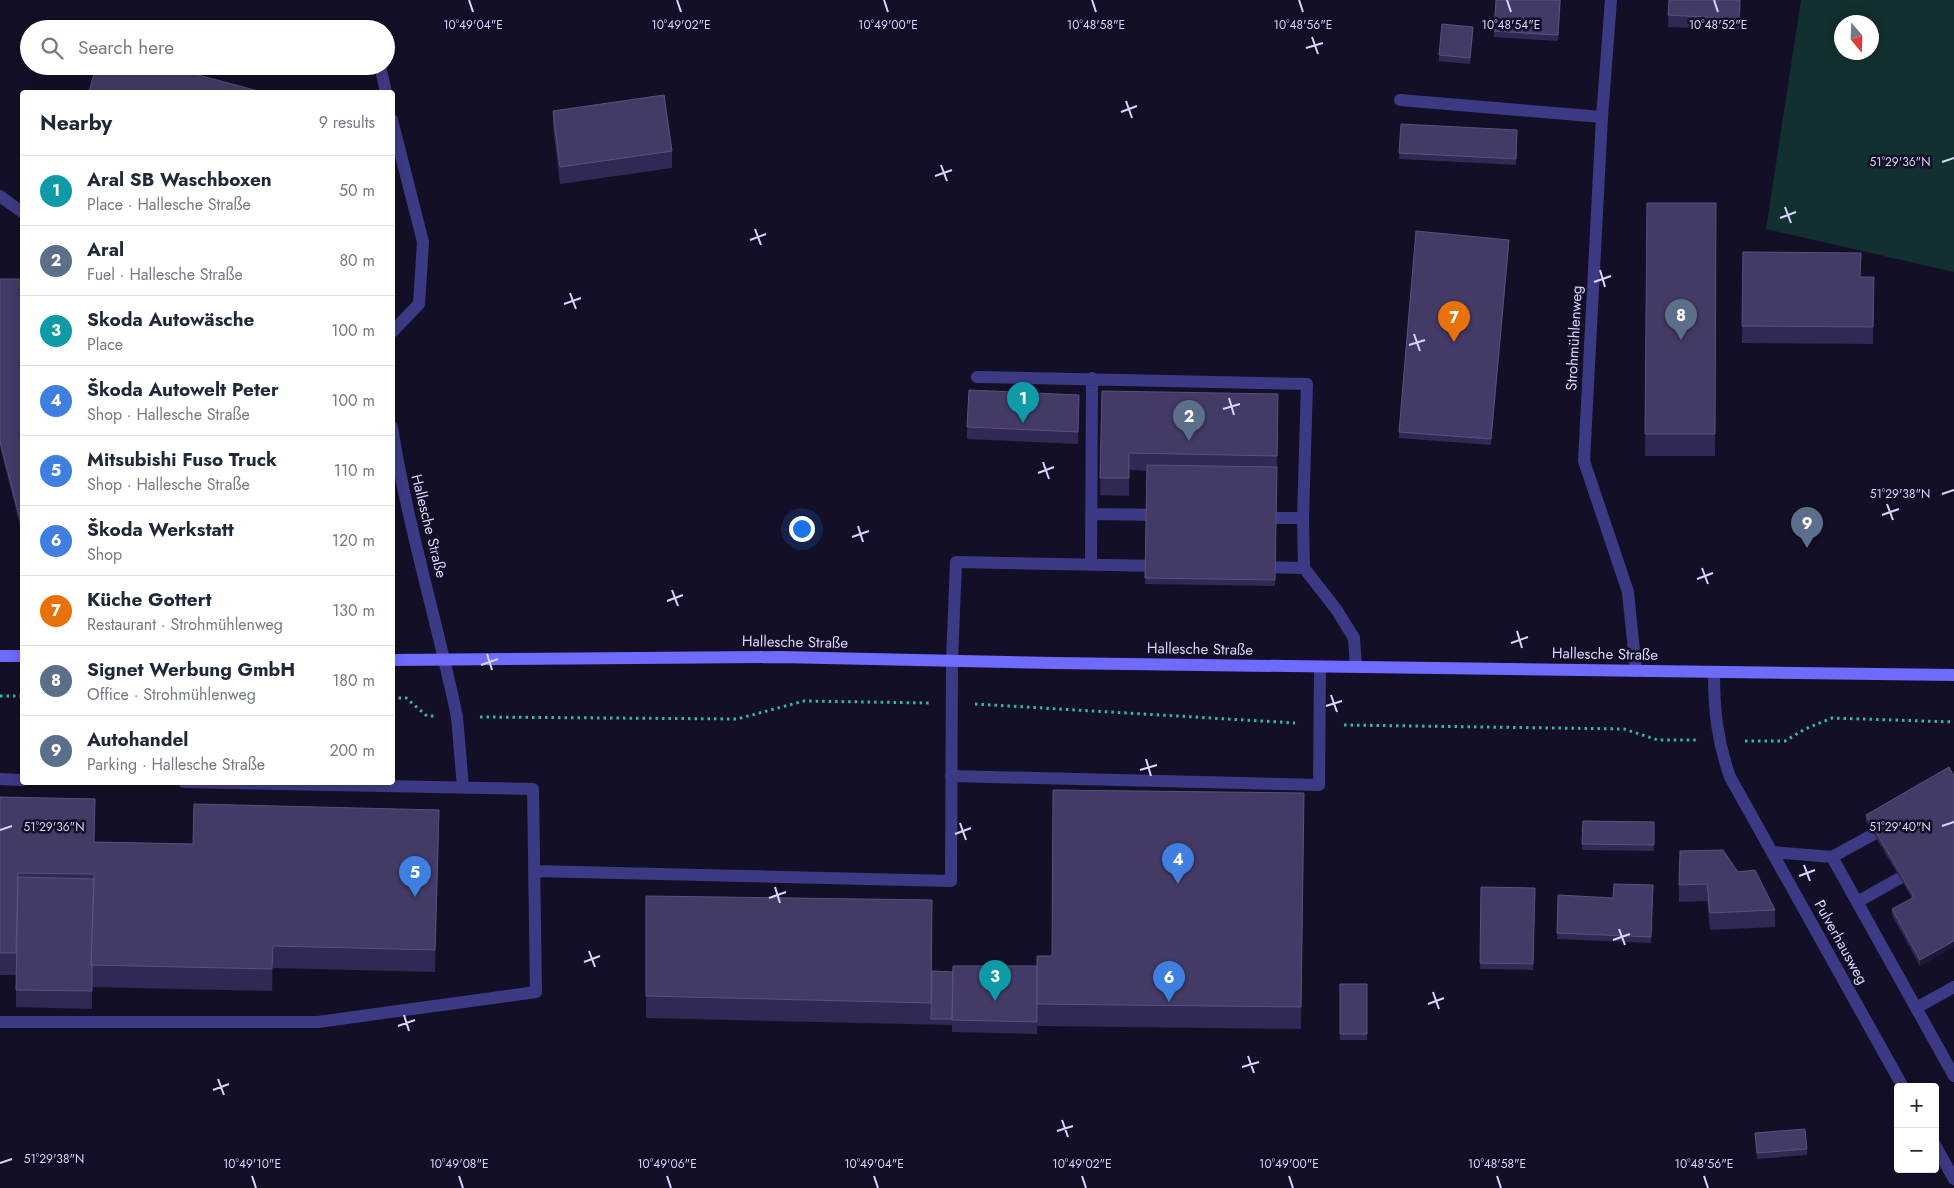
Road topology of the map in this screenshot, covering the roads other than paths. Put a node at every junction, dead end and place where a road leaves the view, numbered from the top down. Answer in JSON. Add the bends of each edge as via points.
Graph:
{"nodes":[{"id":1,"x":1611,"y":0,"type":"edge"},
{"id":2,"x":382,"y":75,"type":"edge"},
{"id":3,"x":386,"y":90,"type":"edge"},
{"id":4,"x":1400,"y":100,"type":"dead end"},
{"id":5,"x":1602,"y":116,"type":"junction"},
{"id":6,"x":395,"y":132,"type":"edge"},
{"id":7,"x":0,"y":196,"type":"edge"},
{"id":8,"x":20,"y":211,"type":"edge"},
{"id":9,"x":395,"y":329,"type":"edge"},
{"id":10,"x":977,"y":377,"type":"dead end"},
{"id":11,"x":1092,"y":378,"type":"junction"},
{"id":12,"x":395,"y":446,"type":"edge"},
{"id":13,"x":1092,"y":514,"type":"junction"},
{"id":14,"x":1174,"y":516,"type":"edge"},
{"id":15,"x":1249,"y":517,"type":"edge"},
{"id":16,"x":1303,"y":518,"type":"junction"},
{"id":17,"x":1091,"y":565,"type":"junction"},
{"id":18,"x":1176,"y":566,"type":"edge"},
{"id":19,"x":1250,"y":567,"type":"edge"},
{"id":20,"x":1304,"y":568,"type":"junction"},
{"id":21,"x":0,"y":656,"type":"edge"},
{"id":22,"x":20,"y":656,"type":"edge"},
{"id":23,"x":395,"y":660,"type":"edge"},
{"id":24,"x":446,"y":661,"type":"junction"},
{"id":25,"x":952,"y":661,"type":"junction"},
{"id":26,"x":1320,"y":667,"type":"junction"},
{"id":27,"x":1356,"y":667,"type":"junction"},
{"id":28,"x":1636,"y":671,"type":"junction"},
{"id":29,"x":1714,"y":672,"type":"junction"},
{"id":30,"x":1954,"y":675,"type":"edge"},
{"id":31,"x":951,"y":776,"type":"junction"},
{"id":32,"x":0,"y":779,"type":"edge"},
{"id":33,"x":20,"y":780,"type":"edge"},
{"id":34,"x":324,"y":785,"type":"edge"},
{"id":35,"x":463,"y":788,"type":"junction"},
{"id":36,"x":1874,"y":834,"type":"edge"},
{"id":37,"x":1773,"y":852,"type":"junction"},
{"id":38,"x":1832,"y":857,"type":"junction"},
{"id":39,"x":534,"y":871,"type":"junction"},
{"id":40,"x":1900,"y":878,"type":"edge"},
{"id":41,"x":1857,"y":902,"type":"junction"},
{"id":42,"x":1954,"y":988,"type":"edge"},
{"id":43,"x":1916,"y":1008,"type":"junction"},
{"id":44,"x":0,"y":1022,"type":"edge"},
{"id":45,"x":1954,"y":1076,"type":"edge"},
{"id":46,"x":1901,"y":1083,"type":"edge"},
{"id":47,"x":1939,"y":1152,"type":"edge"},
{"id":48,"x":1954,"y":1179,"type":"edge"}],
"edges":[{"from":1,"to":5,"type":"street","name":"Strohmühlenweg"},
{"from":2,"to":3,"type":"street"},
{"from":4,"to":5,"type":"street"},
{"from":5,"to":28,"type":"street","name":"Strohmühlenweg","via":[[1584,461],[1628,592]]},
{"from":6,"to":9,"type":"street","via":[[423,242],[419,304]]},
{"from":7,"to":8,"type":"street"},
{"from":10,"to":11,"type":"street"},
{"from":11,"to":13,"type":"street"},
{"from":11,"to":16,"type":"street","via":[[1307,384]]},
{"from":12,"to":24,"type":"street","name":"Hallesche Straße"},
{"from":13,"to":14,"type":"street"},
{"from":13,"to":17,"type":"street"},
{"from":15,"to":16,"type":"street"},
{"from":16,"to":20,"type":"street"},
{"from":17,"to":18,"type":"street"},
{"from":17,"to":25,"type":"street","via":[[956,562]]},
{"from":19,"to":20,"type":"street"},
{"from":20,"to":27,"type":"street","via":[[1354,638]]},
{"from":21,"to":22,"type":"main road"},
{"from":23,"to":24,"type":"main road","name":"Hallesche Straße"},
{"from":24,"to":25,"type":"main road","name":"Hallesche Straße","via":[[780,657]]},
{"from":24,"to":35,"type":"street","name":"Hallesche Straße","via":[[457,717]]},
{"from":25,"to":26,"type":"main road","name":"Hallesche Straße"},
{"from":25,"to":31,"type":"street"},
{"from":26,"to":27,"type":"main road","name":"Hallesche Straße"},
{"from":26,"to":31,"type":"street","via":[[1319,785]]},
{"from":27,"to":28,"type":"main road","name":"Hallesche Straße"},
{"from":28,"to":29,"type":"main road","name":"Hallesche Straße"},
{"from":29,"to":30,"type":"main road","name":"Hallesche Straße"},
{"from":29,"to":37,"type":"street","name":"Pulverhausweg","via":[[1719,740],[1730,777]]},
{"from":31,"to":39,"type":"street","via":[[951,881]]},
{"from":32,"to":33,"type":"street"},
{"from":34,"to":35,"type":"street"},
{"from":35,"to":39,"type":"street","via":[[533,789]]},
{"from":36,"to":38,"type":"street"},
{"from":37,"to":38,"type":"street"},
{"from":37,"to":46,"type":"street","name":"Pulverhausweg"},
{"from":38,"to":41,"type":"street"},
{"from":39,"to":44,"type":"street","via":[[536,992],[318,1022]]},
{"from":40,"to":41,"type":"street"},
{"from":41,"to":43,"type":"street"},
{"from":42,"to":43,"type":"street"},
{"from":43,"to":45,"type":"street"},
{"from":47,"to":48,"type":"street"}]}
